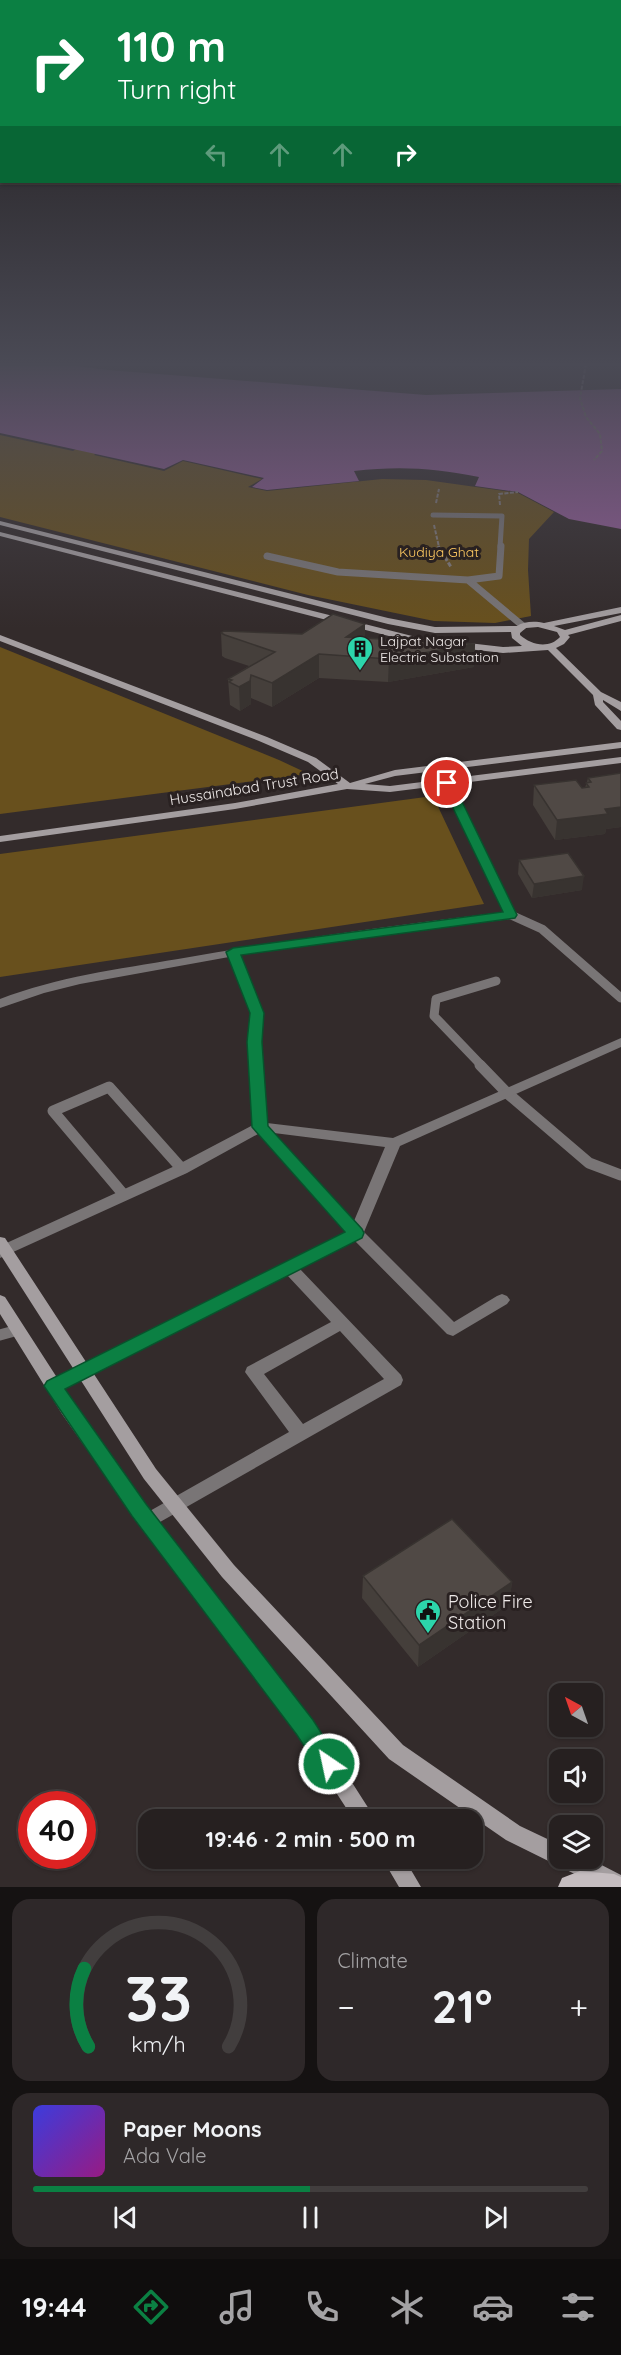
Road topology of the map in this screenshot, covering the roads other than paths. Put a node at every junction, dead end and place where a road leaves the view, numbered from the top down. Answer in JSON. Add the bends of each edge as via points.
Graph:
{"nodes":[{"id":1,"x":433,"y":515,"type":"road end"},
{"id":2,"x":0,"y":523,"type":"edge"},
{"id":3,"x":0,"y":534,"type":"edge"},
{"id":4,"x":267,"y":556,"type":"dead end"},
{"id":5,"x":468,"y":580,"type":"junction"},
{"id":6,"x":621,"y":610,"type":"edge"},
{"id":7,"x":621,"y":618,"type":"edge"},
{"id":8,"x":547,"y":625,"type":"junction"},
{"id":9,"x":520,"y":628,"type":"junction"},
{"id":10,"x":564,"y":633,"type":"junction"},
{"id":11,"x":0,"y":638,"type":"edge"},
{"id":12,"x":549,"y":646,"type":"junction"},
{"id":13,"x":537,"y":647,"type":"junction"},
{"id":14,"x":598,"y":694,"type":"junction"},
{"id":15,"x":621,"y":708,"type":"edge"},
{"id":16,"x":621,"y":727,"type":"edge"},
{"id":17,"x":621,"y":745,"type":"edge"},
{"id":18,"x":621,"y":760,"type":"edge"},
{"id":19,"x":447,"y":783,"type":"junction"},
{"id":20,"x":347,"y":786,"type":"junction"},
{"id":21,"x":0,"y":839,"type":"edge"},
{"id":22,"x":511,"y":915,"type":"junction"},
{"id":23,"x":233,"y":952,"type":"junction"},
{"id":24,"x":496,"y":981,"type":"dead end"},
{"id":25,"x":621,"y":998,"type":"edge"},
{"id":26,"x":0,"y":1004,"type":"edge"},
{"id":27,"x":621,"y":1042,"type":"edge"},
{"id":28,"x":507,"y":1093,"type":"junction"},
{"id":29,"x":260,"y":1127,"type":"junction"},
{"id":30,"x":394,"y":1143,"type":"junction"},
{"id":31,"x":182,"y":1169,"type":"junction"},
{"id":32,"x":621,"y":1175,"type":"edge"},
{"id":33,"x":124,"y":1195,"type":"junction"},
{"id":34,"x":356,"y":1233,"type":"junction"},
{"id":35,"x":2,"y":1248,"type":"edge"},
{"id":36,"x":289,"y":1267,"type":"junction"},
{"id":37,"x":502,"y":1300,"type":"dead end"},
{"id":38,"x":0,"y":1301,"type":"edge"},
{"id":39,"x":342,"y":1323,"type":"junction"},
{"id":40,"x":18,"y":1330,"type":"junction"},
{"id":41,"x":0,"y":1335,"type":"edge"},
{"id":42,"x":83,"y":1370,"type":"junction"},
{"id":43,"x":53,"y":1386,"type":"junction"},
{"id":44,"x":300,"y":1433,"type":"junction"},
{"id":45,"x":175,"y":1505,"type":"junction"},
{"id":46,"x":147,"y":1521,"type":"junction"},
{"id":47,"x":359,"y":1809,"type":"edge"},
{"id":48,"x":549,"y":1851,"type":"edge"},
{"id":49,"x":399,"y":1869,"type":"edge"},
{"id":50,"x":587,"y":1869,"type":"edge"},
{"id":51,"x":621,"y":1886,"type":"edge"},
{"id":52,"x":411,"y":1887,"type":"edge"},
{"id":53,"x":571,"y":1887,"type":"edge"},
{"id":54,"x":614,"y":1887,"type":"edge"}],
"edges":[{"from":1,"to":5,"type":"lane","via":[[502,516],[499,576]]},
{"from":2,"to":9,"type":"street","via":[[423,628]]},
{"from":3,"to":13,"type":"street","via":[[416,640],[503,650]]},
{"from":4,"to":5,"type":"lane","via":[[338,572]]},
{"from":5,"to":9,"type":"lane"},
{"from":6,"to":8,"type":"street"},
{"from":7,"to":10,"type":"street"},
{"from":8,"to":9,"type":"street"},
{"from":8,"to":10,"type":"street"},
{"from":9,"to":13,"type":"street","via":[[515,632],[518,640]]},
{"from":10,"to":12,"type":"street","via":[[564,641]]},
{"from":11,"to":20,"type":"street","via":[[263,739],[312,760]]},
{"from":12,"to":13,"type":"street"},
{"from":12,"to":14,"type":"street"},
{"from":14,"to":15,"type":"street"},
{"from":14,"to":16,"type":"street","via":[[598,703]]},
{"from":17,"to":20,"type":"street","via":[[395,772]]},
{"from":18,"to":19,"type":"street","name":"Hussainabad Trust Road"},
{"from":19,"to":20,"type":"street","name":"Hussainabad Trust Road","via":[[390,789]]},
{"from":19,"to":22,"type":"street"},
{"from":20,"to":21,"type":"street","name":"Hussainabad Trust Road"},
{"from":22,"to":23,"type":"street"},
{"from":22,"to":25,"type":"lane","via":[[542,929]]},
{"from":23,"to":26,"type":"street","via":[[85,980]]},
{"from":23,"to":29,"type":"street","via":[[257,1013],[254,1042]]},
{"from":24,"to":28,"type":"lane","via":[[436,999],[434,1016]]},
{"from":27,"to":28,"type":"street"},
{"from":28,"to":30,"type":"street"},
{"from":28,"to":32,"type":"lane","via":[[589,1163]]},
{"from":29,"to":30,"type":"street"},
{"from":29,"to":31,"type":"street"},
{"from":29,"to":34,"type":"street"},
{"from":30,"to":34,"type":"street"},
{"from":31,"to":33,"type":"street"},
{"from":31,"to":33,"type":"lane","via":[[109,1087],[53,1112]]},
{"from":33,"to":35,"type":"street"},
{"from":34,"to":36,"type":"street"},
{"from":34,"to":37,"type":"street","via":[[453,1330]]},
{"from":35,"to":42,"type":"street"},
{"from":36,"to":39,"type":"street"},
{"from":36,"to":42,"type":"street"},
{"from":38,"to":40,"type":"street"},
{"from":39,"to":44,"type":"street","via":[[253,1372]]},
{"from":39,"to":44,"type":"street","via":[[395,1380]]},
{"from":40,"to":41,"type":"lane"},
{"from":40,"to":43,"type":"street"},
{"from":42,"to":43,"type":"street"},
{"from":42,"to":45,"type":"street","via":[[150,1474]]},
{"from":43,"to":46,"type":"street"},
{"from":44,"to":45,"type":"street"},
{"from":45,"to":46,"type":"street"},
{"from":45,"to":48,"type":"street","via":[[228,1571],[396,1752],[513,1833]]},
{"from":46,"to":47,"type":"street","via":[[305,1728]]},
{"from":49,"to":52,"type":"street"},
{"from":50,"to":51,"type":"street"},
{"from":53,"to":54,"type":"main road"}]}
